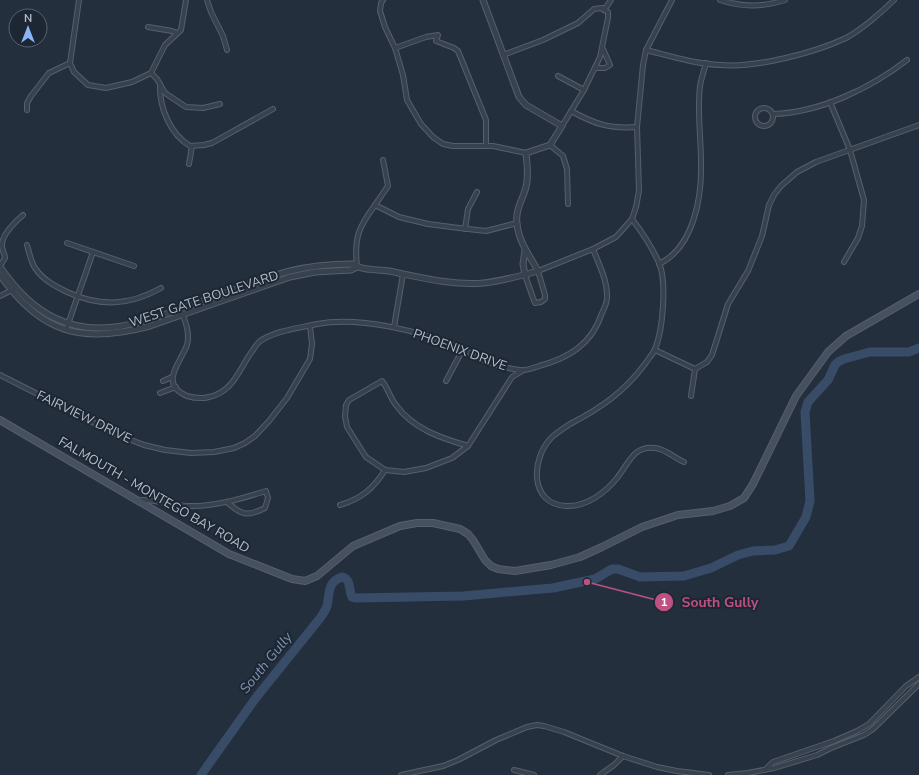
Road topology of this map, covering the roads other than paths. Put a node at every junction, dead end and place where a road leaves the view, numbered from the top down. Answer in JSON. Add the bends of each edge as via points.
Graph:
{"nodes":[{"id":1,"x":79,"y":0,"type":"edge"},
{"id":2,"x":186,"y":0,"type":"edge"},
{"id":3,"x":207,"y":0,"type":"edge"},
{"id":4,"x":383,"y":0,"type":"edge"},
{"id":5,"x":483,"y":0,"type":"edge"},
{"id":6,"x":610,"y":0,"type":"edge"},
{"id":7,"x":672,"y":0,"type":"edge"},
{"id":8,"x":720,"y":0,"type":"edge"},
{"id":9,"x":785,"y":0,"type":"edge"},
{"id":10,"x":894,"y":0,"type":"edge"},
{"id":11,"x":604,"y":10,"type":"junction"},
{"id":12,"x":148,"y":27,"type":"dead end"},
{"id":13,"x":178,"y":33,"type":"junction"},
{"id":14,"x":395,"y":48,"type":"junction"},
{"id":15,"x":602,"y":49,"type":"junction"},
{"id":16,"x":227,"y":50,"type":"dead end"},
{"id":17,"x":646,"y":50,"type":"junction"},
{"id":18,"x":503,"y":55,"type":"junction"},
{"id":19,"x":907,"y":60,"type":"dead end"},
{"id":20,"x":70,"y":63,"type":"junction"},
{"id":21,"x":706,"y":63,"type":"junction"},
{"id":22,"x":595,"y":68,"type":"junction"},
{"id":23,"x":151,"y":73,"type":"junction"},
{"id":24,"x":558,"y":76,"type":"dead end"},
{"id":25,"x":160,"y":84,"type":"junction"},
{"id":26,"x":584,"y":90,"type":"junction"},
{"id":27,"x":830,"y":102,"type":"junction"},
{"id":28,"x":220,"y":104,"type":"dead end"},
{"id":29,"x":273,"y":109,"type":"dead end"},
{"id":30,"x":27,"y":110,"type":"dead end"},
{"id":31,"x":571,"y":111,"type":"junction"},
{"id":32,"x":773,"y":114,"type":"junction"},
{"id":33,"x":919,"y":125,"type":"edge"},
{"id":34,"x":562,"y":126,"type":"junction"},
{"id":35,"x":637,"y":127,"type":"junction"},
{"id":36,"x":486,"y":145,"type":"junction"},
{"id":37,"x":550,"y":145,"type":"junction"},
{"id":38,"x":192,"y":146,"type":"junction"},
{"id":39,"x":850,"y":150,"type":"junction"},
{"id":40,"x":526,"y":153,"type":"junction"},
{"id":41,"x":384,"y":160,"type":"dead end"},
{"id":42,"x":189,"y":164,"type":"dead end"},
{"id":43,"x":476,"y":192,"type":"dead end"},
{"id":44,"x":568,"y":204,"type":"dead end"},
{"id":45,"x":375,"y":205,"type":"junction"},
{"id":46,"x":23,"y":215,"type":"dead end"},
{"id":47,"x":632,"y":219,"type":"junction"},
{"id":48,"x":517,"y":223,"type":"junction"},
{"id":49,"x":465,"y":229,"type":"junction"},
{"id":50,"x":67,"y":243,"type":"dead end"},
{"id":51,"x":27,"y":245,"type":"dead end"},
{"id":52,"x":593,"y":249,"type":"junction"},
{"id":53,"x":525,"y":250,"type":"junction"},
{"id":54,"x":93,"y":252,"type":"junction"},
{"id":55,"x":844,"y":262,"type":"dead end"},
{"id":56,"x":659,"y":264,"type":"junction"},
{"id":57,"x":0,"y":266,"type":"edge"},
{"id":58,"x":134,"y":266,"type":"dead end"},
{"id":59,"x":357,"y":267,"type":"junction"},
{"id":60,"x":538,"y":271,"type":"junction"},
{"id":61,"x":403,"y":274,"type":"junction"},
{"id":62,"x":0,"y":275,"type":"edge"},
{"id":63,"x":525,"y":275,"type":"junction"},
{"id":64,"x":161,"y":288,"type":"dead end"},
{"id":65,"x":13,"y":289,"type":"junction"},
{"id":66,"x":919,"y":294,"type":"edge"},
{"id":67,"x":0,"y":296,"type":"edge"},
{"id":68,"x":78,"y":296,"type":"junction"},
{"id":69,"x":180,"y":310,"type":"junction"},
{"id":70,"x":183,"y":315,"type":"junction"},
{"id":71,"x":68,"y":323,"type":"junction"},
{"id":72,"x":310,"y":326,"type":"junction"},
{"id":73,"x":394,"y":327,"type":"junction"},
{"id":74,"x":66,"y":330,"type":"junction"},
{"id":75,"x":463,"y":349,"type":"junction"},
{"id":76,"x":655,"y":350,"type":"junction"},
{"id":77,"x":695,"y":369,"type":"junction"},
{"id":78,"x":522,"y":371,"type":"junction"},
{"id":79,"x":0,"y":375,"type":"edge"},
{"id":80,"x":172,"y":377,"type":"junction"},
{"id":81,"x":162,"y":381,"type":"dead end"},
{"id":82,"x":446,"y":381,"type":"dead end"},
{"id":83,"x":176,"y":387,"type":"junction"},
{"id":84,"x":160,"y":393,"type":"dead end"},
{"id":85,"x":691,"y":396,"type":"dead end"},
{"id":86,"x":0,"y":420,"type":"edge"},
{"id":87,"x":468,"y":446,"type":"junction"},
{"id":88,"x":684,"y":462,"type":"dead end"},
{"id":89,"x":385,"y":470,"type":"junction"},
{"id":90,"x":138,"y":500,"type":"junction"},
{"id":91,"x":227,"y":502,"type":"junction"},
{"id":92,"x":340,"y":505,"type":"dead end"},
{"id":93,"x":919,"y":677,"type":"edge"},
{"id":94,"x":919,"y":684,"type":"edge"},
{"id":95,"x":623,"y":756,"type":"junction"},
{"id":96,"x":514,"y":770,"type":"dead end"},
{"id":97,"x":765,"y":770,"type":"junction"},
{"id":98,"x":401,"y":775,"type":"edge"},
{"id":99,"x":534,"y":775,"type":"edge"},
{"id":100,"x":600,"y":775,"type":"edge"},
{"id":101,"x":709,"y":775,"type":"edge"},
{"id":102,"x":728,"y":775,"type":"edge"}],
"edges":[{"from":1,"to":20,"type":"street"},
{"from":2,"to":13,"type":"street","via":[[182,30]]},
{"from":3,"to":16,"type":"street"},
{"from":4,"to":14,"type":"street","via":[[380,11]]},
{"from":5,"to":18,"type":"street"},
{"from":6,"to":11,"type":"street"},
{"from":7,"to":17,"type":"street","name":"WEST GATE BOULEVARD"},
{"from":8,"to":9,"type":"street","via":[[731,4],[754,6]]},
{"from":10,"to":21,"type":"street","via":[[847,37],[817,49],[777,60],[721,65]]},
{"from":11,"to":15,"type":"street","via":[[608,12],[608,18]]},
{"from":11,"to":18,"type":"street","via":[[594,9],[578,23]]},
{"from":12,"to":13,"type":"street"},
{"from":13,"to":23,"type":"street","via":[[165,45]]},
{"from":14,"to":36,"type":"street","via":[[407,100],[421,124],[433,137],[443,144],[453,146]]},
{"from":14,"to":36,"type":"street","via":[[438,35],[436,41],[458,52],[486,120]]},
{"from":15,"to":22,"type":"street"},
{"from":15,"to":22,"type":"street","via":[[610,65],[606,68]]},
{"from":17,"to":21,"type":"street"},
{"from":17,"to":35,"type":"street","name":"WEST GATE BOULEVARD"},
{"from":18,"to":34,"type":"street","via":[[519,97],[526,105]]},
{"from":19,"to":27,"type":"street","via":[[864,88]]},
{"from":20,"to":23,"type":"street","via":[[74,72],[88,85],[106,88],[132,82]]},
{"from":20,"to":30,"type":"street","via":[[49,73],[31,96]]},
{"from":21,"to":56,"type":"street","via":[[700,86],[701,164],[694,219],[679,249],[668,260]]},
{"from":22,"to":26,"type":"street"},
{"from":23,"to":25,"type":"street"},
{"from":24,"to":26,"type":"street"},
{"from":25,"to":28,"type":"street","via":[[166,93],[186,107],[204,108]]},
{"from":25,"to":38,"type":"street","via":[[164,112],[180,138]]},
{"from":26,"to":31,"type":"street"},
{"from":27,"to":32,"type":"street","via":[[789,114]]},
{"from":27,"to":39,"type":"street"},
{"from":29,"to":38,"type":"street","via":[[212,143]]},
{"from":31,"to":34,"type":"street"},
{"from":31,"to":35,"type":"street","via":[[603,126]]},
{"from":32,"to":32,"type":"street","via":[[770,109],[764,107],[756,112],[755,118],[761,125],[767,126],[772,122]]},
{"from":33,"to":39,"type":"street"},
{"from":34,"to":37,"type":"street"},
{"from":35,"to":47,"type":"street","name":"WEST GATE BOULEVARD","via":[[639,191]]},
{"from":36,"to":40,"type":"street"},
{"from":37,"to":40,"type":"street"},
{"from":37,"to":44,"type":"street","via":[[563,156],[567,169]]},
{"from":38,"to":42,"type":"street"},
{"from":39,"to":55,"type":"street","via":[[864,200],[862,226]]},
{"from":39,"to":77,"type":"street","via":[[796,172],[774,195],[758,248],[748,271],[728,304],[712,355],[707,362]]},
{"from":40,"to":48,"type":"street","via":[[528,176],[518,207]]},
{"from":41,"to":45,"type":"street","via":[[388,186]]},
{"from":43,"to":49,"type":"street","via":[[468,209]]},
{"from":45,"to":49,"type":"street","via":[[399,217]]},
{"from":45,"to":59,"type":"street","via":[[359,231],[356,248]]},
{"from":46,"to":57,"type":"street","via":[[10,227],[2,240],[5,258]]},
{"from":47,"to":52,"type":"street","name":"WEST GATE BOULEVARD","via":[[616,236]]},
{"from":47,"to":56,"type":"street"},
{"from":48,"to":49,"type":"street","via":[[486,231]]},
{"from":48,"to":53,"type":"street"},
{"from":50,"to":54,"type":"street"},
{"from":51,"to":68,"type":"street","via":[[34,268],[51,285]]},
{"from":52,"to":60,"type":"street","name":"WEST GATE BOULEVARD"},
{"from":52,"to":78,"type":"street","name":"PHOENIX DRIVE","via":[[606,284],[607,299],[598,326],[571,353],[554,362]]},
{"from":53,"to":60,"type":"street"},
{"from":53,"to":63,"type":"street"},
{"from":54,"to":58,"type":"street"},
{"from":54,"to":68,"type":"street"},
{"from":56,"to":76,"type":"street","via":[[662,276],[662,313]]},
{"from":57,"to":65,"type":"street","name":"WEST GATE BOULEVARD"},
{"from":59,"to":61,"type":"street","name":"WEST GATE BOULEVARD"},
{"from":59,"to":69,"type":"street","name":"WEST GATE BOULEVARD","via":[[353,264],[315,266],[289,271]]},
{"from":59,"to":70,"type":"street","name":"WEST GATE BOULEVARD","via":[[353,270],[315,272],[290,277]]},
{"from":60,"to":63,"type":"street","name":"WEST GATE BOULEVARD"},
{"from":60,"to":63,"type":"street","via":[[545,295],[544,301],[538,303],[533,298]]},
{"from":61,"to":63,"type":"street","name":"WEST GATE BOULEVARD","via":[[449,282],[483,283]]},
{"from":61,"to":73,"type":"street"},
{"from":62,"to":65,"type":"street","name":"WEST GATE BOULEVARD"},
{"from":64,"to":68,"type":"street","via":[[135,299],[119,302],[92,301]]},
{"from":65,"to":67,"type":"street"},
{"from":65,"to":71,"type":"street","name":"WEST GATE BOULEVARD","via":[[37,308]]},
{"from":65,"to":74,"type":"street","name":"WEST GATE BOULEVARD","via":[[34,312]]},
{"from":66,"to":90,"type":"main road","name":"FALMOUTH - MONTEGO BAY ROAD","via":[[846,336],[828,352],[796,396],[744,498],[724,508],[678,516],[642,527],[580,557],[558,563],[515,571],[498,569],[485,560],[473,540],[460,529],[433,523],[417,523],[386,531],[353,546],[317,576],[299,581],[229,554]]},
{"from":68,"to":71,"type":"street"},
{"from":69,"to":70,"type":"street"},
{"from":69,"to":71,"type":"street","name":"WEST GATE BOULEVARD","via":[[113,328],[88,328]]},
{"from":70,"to":74,"type":"street","name":"WEST GATE BOULEVARD","via":[[113,334],[87,334]]},
{"from":70,"to":80,"type":"street","via":[[188,334]]},
{"from":71,"to":74,"type":"street"},
{"from":72,"to":73,"type":"street","name":"PHOENIX DRIVE","via":[[332,321]]},
{"from":72,"to":79,"type":"street","name":"FAIRVIEW DRIVE","via":[[310,359],[287,398],[255,436],[234,448],[214,452],[165,450],[118,436]]},
{"from":72,"to":83,"type":"street","name":"PHOENIX DRIVE","via":[[271,336],[259,342],[228,389],[216,396],[203,399],[188,396],[179,392]]},
{"from":73,"to":75,"type":"street","name":"PHOENIX DRIVE","via":[[431,336]]},
{"from":75,"to":78,"type":"street","name":"PHOENIX DRIVE","via":[[496,365]]},
{"from":75,"to":82,"type":"street"},
{"from":76,"to":77,"type":"street"},
{"from":76,"to":88,"type":"street","via":[[620,393],[551,438],[542,452],[537,467],[537,482],[543,497],[555,504],[583,504],[597,496],[617,478],[630,458],[645,448],[661,450]]},
{"from":77,"to":85,"type":"street"},
{"from":78,"to":87,"type":"street","via":[[512,377]]},
{"from":80,"to":81,"type":"street"},
{"from":80,"to":83,"type":"street"},
{"from":83,"to":84,"type":"street"},
{"from":86,"to":90,"type":"main road","name":"FALMOUTH - MONTEGO BAY ROAD"},
{"from":87,"to":89,"type":"street","via":[[452,458],[426,468],[404,472]]},
{"from":87,"to":89,"type":"street","via":[[434,434],[413,423],[394,404],[381,381],[349,400],[345,416],[347,427],[366,457]]},
{"from":89,"to":92,"type":"street","via":[[372,488],[362,496]]},
{"from":90,"to":91,"type":"street","via":[[147,499],[187,506]]},
{"from":91,"to":91,"type":"street","via":[[266,491],[268,498],[265,508],[250,514],[236,511]]},
{"from":93,"to":97,"type":"street","via":[[906,686],[868,724],[834,741],[773,762]]},
{"from":94,"to":97,"type":"street","via":[[864,735],[817,755]]},
{"from":95,"to":98,"type":"street","via":[[564,732],[537,725],[496,740],[443,766]]},
{"from":95,"to":100,"type":"street"},
{"from":95,"to":101,"type":"street","via":[[670,770]]},
{"from":96,"to":99,"type":"street"},
{"from":97,"to":102,"type":"street"}]}
